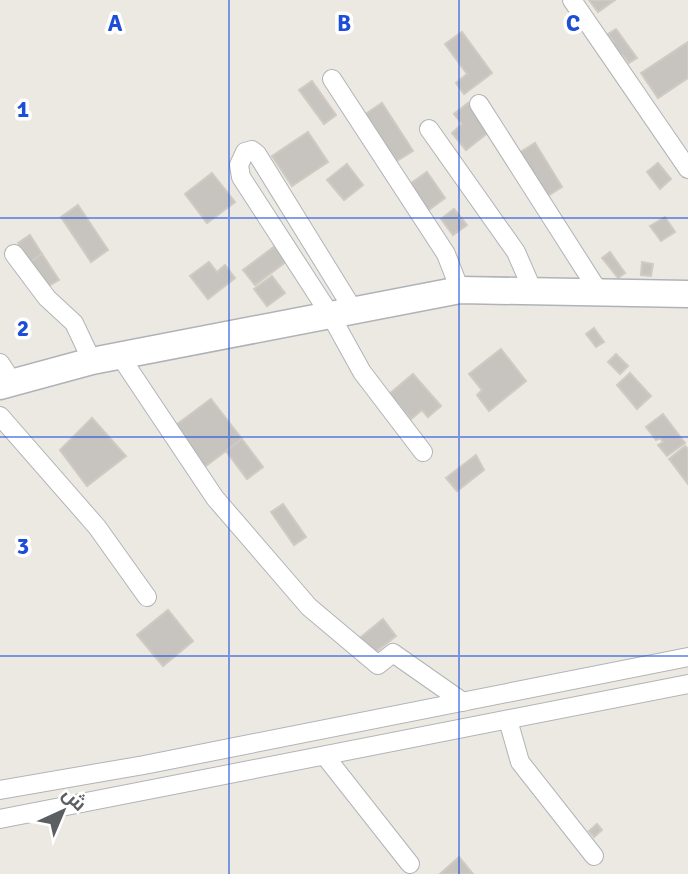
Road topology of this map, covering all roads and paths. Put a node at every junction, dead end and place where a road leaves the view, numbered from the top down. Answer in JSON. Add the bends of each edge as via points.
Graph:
{"nodes":[{"id":1,"x":572,"y":0,"type":"edge"},
{"id":2,"x":332,"y":79,"type":"dead end"},
{"id":3,"x":479,"y":104,"type":"dead end"},
{"id":4,"x":429,"y":129,"type":"dead end"},
{"id":5,"x":688,"y":169,"type":"edge"},
{"id":6,"x":14,"y":254,"type":"dead end"},
{"id":7,"x":460,"y":290,"type":"junction"},
{"id":8,"x":533,"y":291,"type":"junction"},
{"id":9,"x":599,"y":292,"type":"junction"},
{"id":10,"x":688,"y":293,"type":"edge"},
{"id":11,"x":342,"y":313,"type":"junction"},
{"id":12,"x":120,"y":356,"type":"junction"},
{"id":13,"x":92,"y":361,"type":"junction"},
{"id":14,"x":4,"y":377,"type":"edge"},
{"id":15,"x":0,"y":416,"type":"edge"},
{"id":16,"x":423,"y":452,"type":"dead end"},
{"id":17,"x":147,"y":597,"type":"dead end"},
{"id":18,"x":688,"y":657,"type":"edge"},
{"id":19,"x":688,"y":684,"type":"edge"},
{"id":20,"x":463,"y":702,"type":"junction"},
{"id":21,"x":508,"y":720,"type":"junction"},
{"id":22,"x":325,"y":756,"type":"junction"},
{"id":23,"x":0,"y":790,"type":"edge"},
{"id":24,"x":0,"y":819,"type":"edge"},
{"id":25,"x":594,"y":856,"type":"dead end"},
{"id":26,"x":410,"y":864,"type":"dead end"}],
"edges":[{"from":1,"to":5,"type":"street"},
{"from":2,"to":7,"type":"street","via":[[446,254]]},
{"from":3,"to":9,"type":"street"},
{"from":4,"to":8,"type":"street","via":[[516,252]]},
{"from":6,"to":13,"type":"street","via":[[47,298],[74,323]]},
{"from":7,"to":8,"type":"main road"},
{"from":7,"to":11,"type":"main road"},
{"from":8,"to":9,"type":"main road"},
{"from":9,"to":10,"type":"main road"},
{"from":11,"to":11,"type":"street","via":[[240,177],[239,164],[249,150],[257,154]]},
{"from":11,"to":12,"type":"main road"},
{"from":11,"to":16,"type":"street","via":[[362,372]]},
{"from":12,"to":13,"type":"main road"},
{"from":12,"to":20,"type":"street","via":[[215,498],[309,607],[378,665],[393,653]]},
{"from":13,"to":14,"type":"main road"},
{"from":15,"to":17,"type":"street","via":[[97,527]]},
{"from":18,"to":20,"type":"street"},
{"from":19,"to":21,"type":"street"},
{"from":20,"to":23,"type":"street"},
{"from":21,"to":22,"type":"street"},
{"from":21,"to":25,"type":"street","via":[[520,762]]},
{"from":22,"to":24,"type":"street"},
{"from":22,"to":26,"type":"street"}]}
